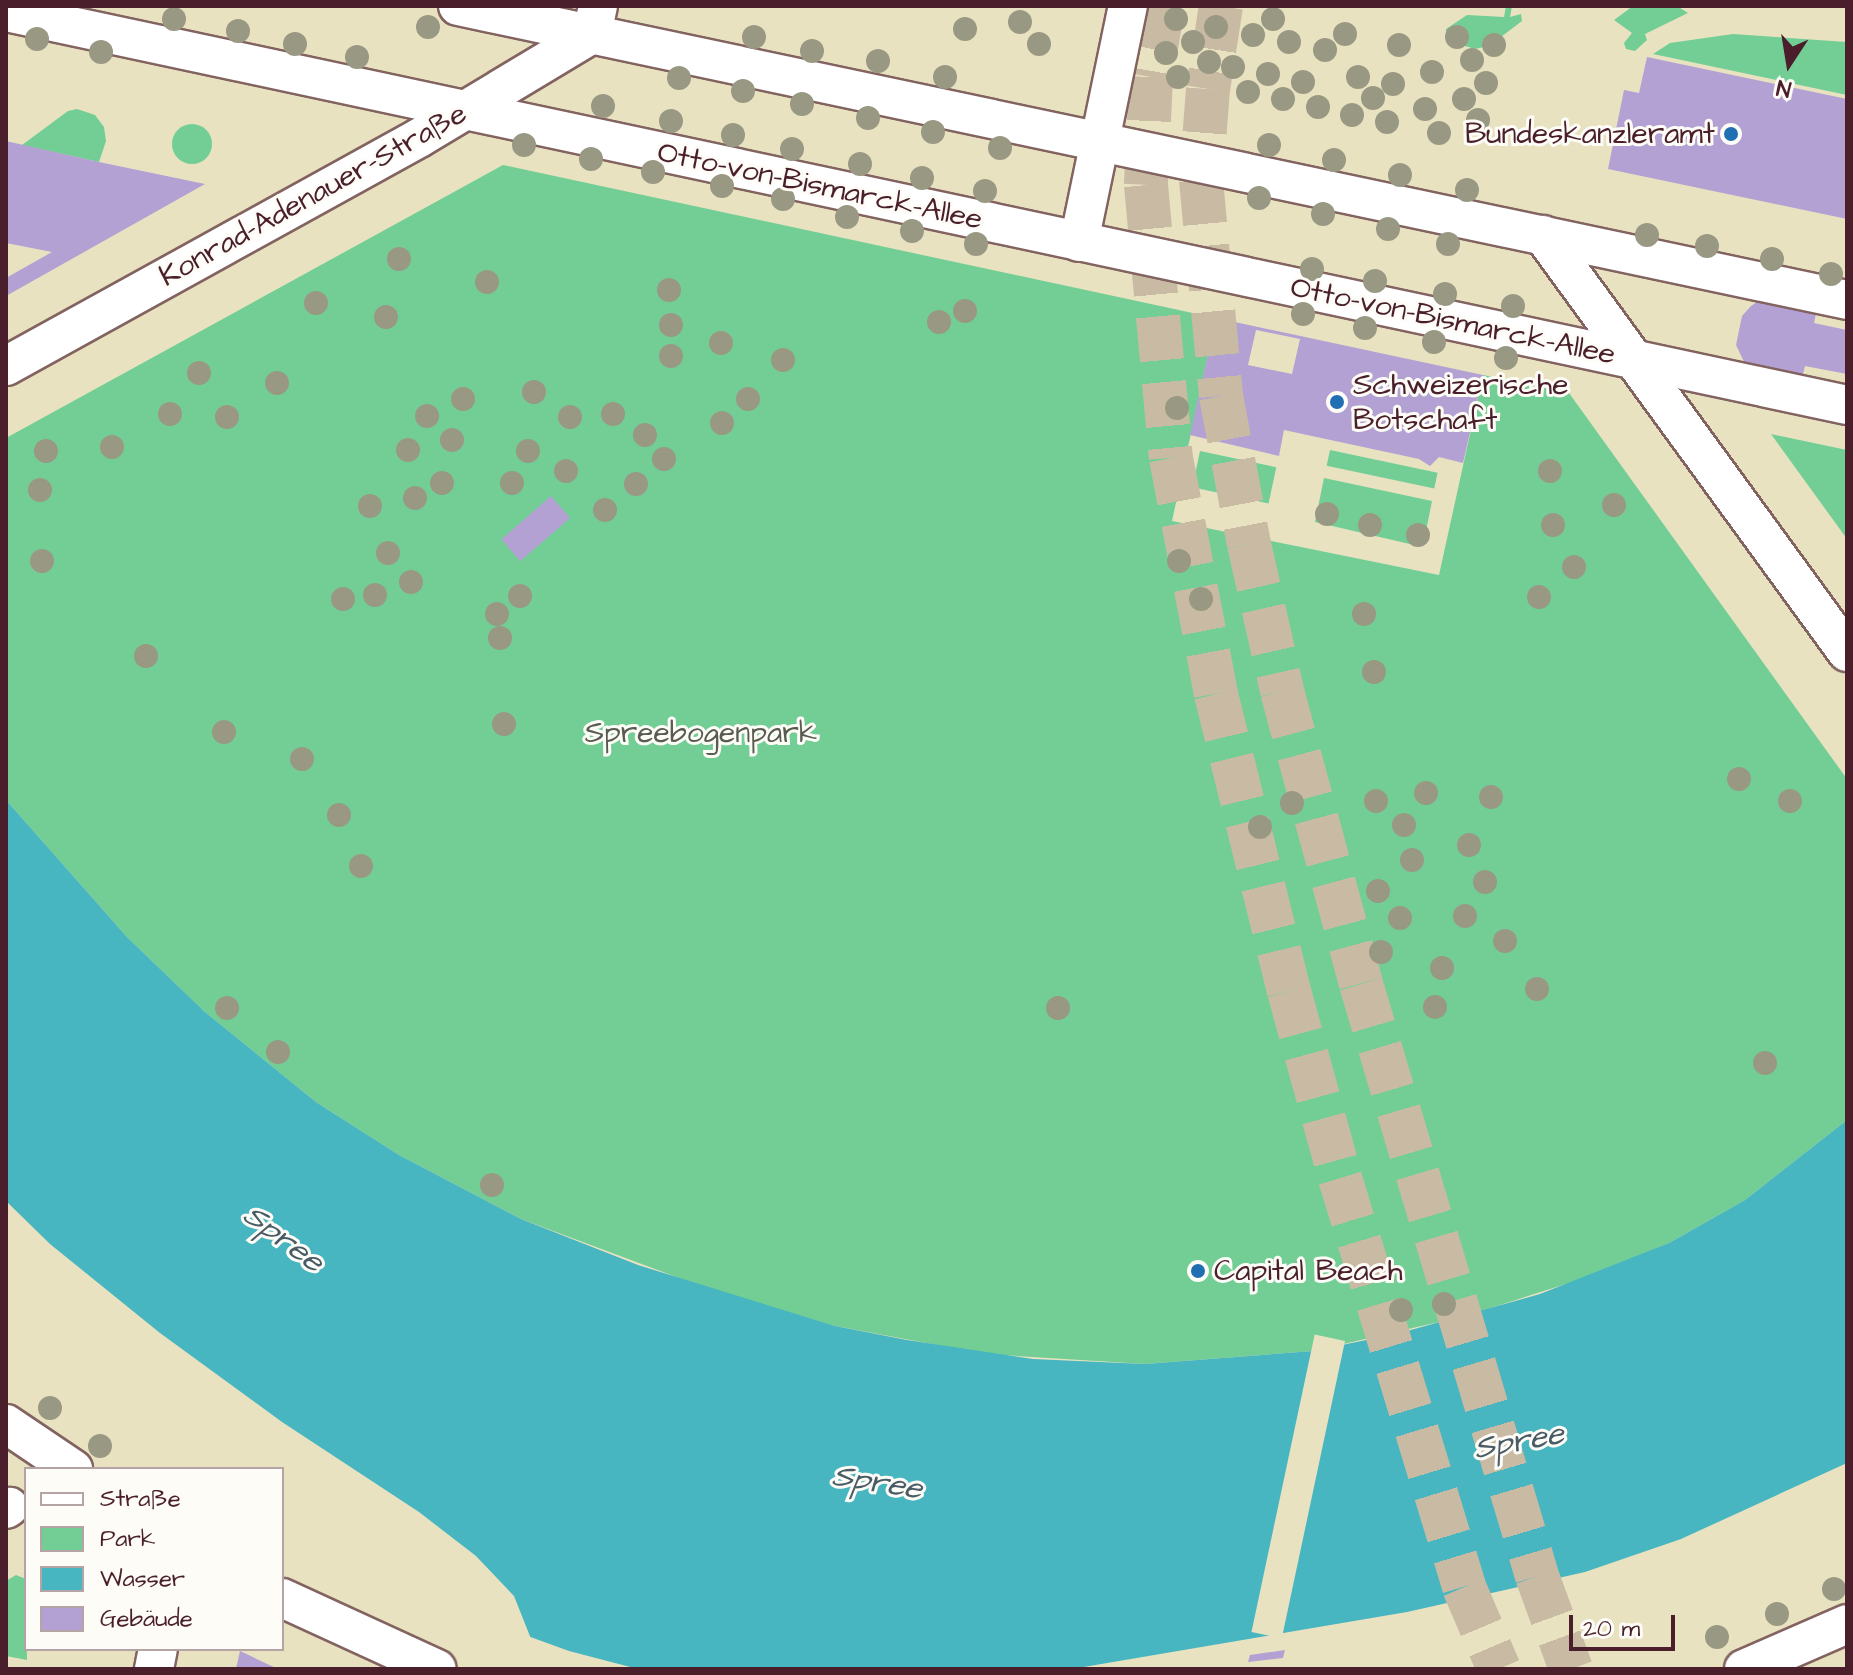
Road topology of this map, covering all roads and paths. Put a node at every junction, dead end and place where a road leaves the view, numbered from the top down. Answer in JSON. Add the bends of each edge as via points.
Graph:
{"nodes":[{"id":1,"x":458,"y":6,"type":"edge"},
{"id":2,"x":1128,"y":6,"type":"edge"},
{"id":3,"x":6,"y":12,"type":"edge"},
{"id":4,"x":595,"y":20,"type":"edge"},
{"id":5,"x":466,"y":110,"type":"junction"},
{"id":6,"x":1099,"y":143,"type":"junction"},
{"id":7,"x":1543,"y":235,"type":"junction"},
{"id":8,"x":1079,"y":242,"type":"junction"},
{"id":9,"x":1847,"y":300,"type":"edge"},
{"id":10,"x":1633,"y":360,"type":"junction"},
{"id":11,"x":6,"y":366,"type":"edge"},
{"id":12,"x":1847,"y":405,"type":"edge"},
{"id":13,"x":1847,"y":652,"type":"edge"},
{"id":14,"x":6,"y":1424,"type":"edge"},
{"id":15,"x":70,"y":1467,"type":"edge"},
{"id":16,"x":284,"y":1599,"type":"edge"},
{"id":17,"x":1847,"y":1624,"type":"edge"},
{"id":18,"x":437,"y":1669,"type":"edge"},
{"id":19,"x":1744,"y":1669,"type":"edge"}],
"edges":[{"from":1,"to":4,"type":"street"},
{"from":2,"to":6,"type":"street"},
{"from":3,"to":5,"type":"street","name":"Otto-von-Bismarck-Allee"},
{"from":4,"to":5,"type":"street","name":"Konrad-Adenauer-Straße"},
{"from":4,"to":6,"type":"street"},
{"from":5,"to":8,"type":"street","name":"Otto-von-Bismarck-Allee"},
{"from":5,"to":11,"type":"street","name":"Konrad-Adenauer-Straße"},
{"from":6,"to":7,"type":"street"},
{"from":6,"to":8,"type":"street"},
{"from":7,"to":9,"type":"street"},
{"from":7,"to":10,"type":"street"},
{"from":8,"to":10,"type":"street","name":"Otto-von-Bismarck-Allee"},
{"from":10,"to":12,"type":"street","name":"Otto-von-Bismarck-Allee"},
{"from":10,"to":13,"type":"street"},
{"from":14,"to":15,"type":"street"},
{"from":16,"to":18,"type":"street"},
{"from":17,"to":19,"type":"street"}]}
